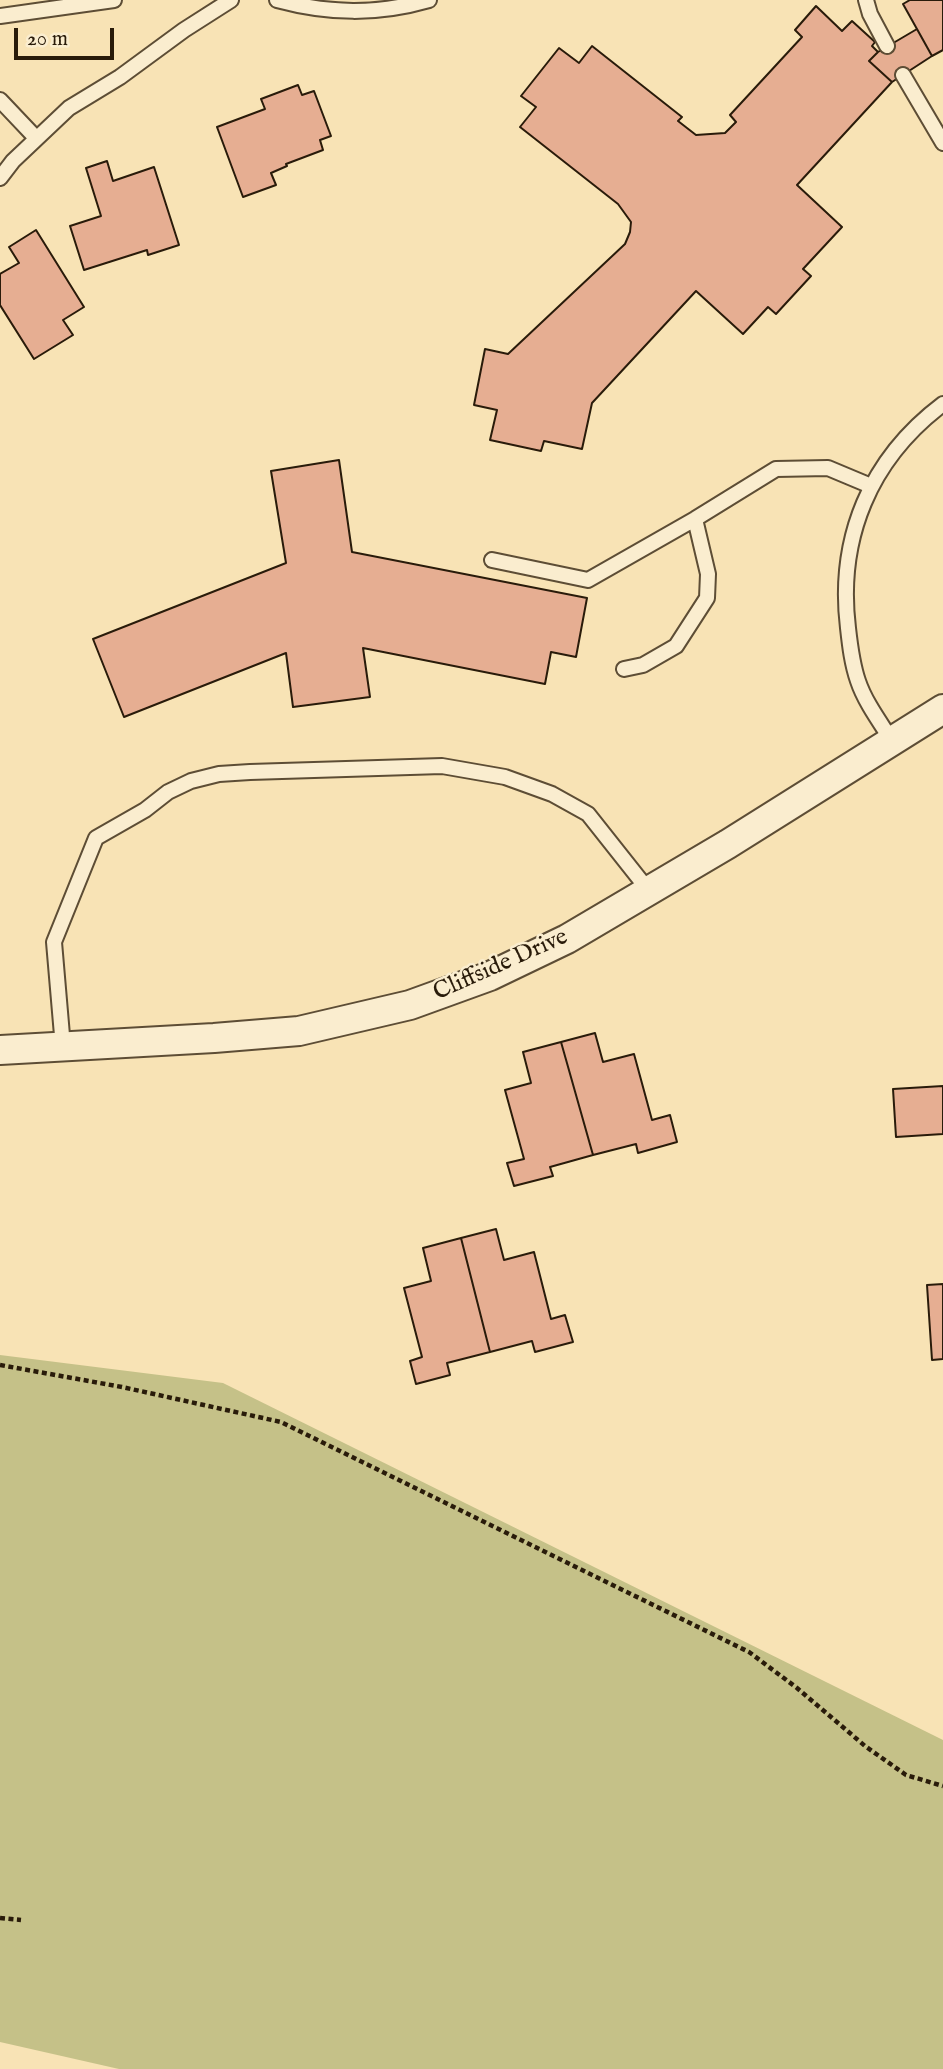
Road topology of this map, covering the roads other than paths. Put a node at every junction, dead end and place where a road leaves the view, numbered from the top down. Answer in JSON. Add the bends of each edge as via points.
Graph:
{"nodes":[{"id":1,"x":114,"y":0,"type":"edge"},
{"id":2,"x":231,"y":0,"type":"edge"},
{"id":3,"x":277,"y":0,"type":"edge"},
{"id":4,"x":429,"y":0,"type":"edge"},
{"id":5,"x":866,"y":0,"type":"edge"},
{"id":6,"x":0,"y":16,"type":"edge"},
{"id":7,"x":887,"y":46,"type":"dead end"},
{"id":8,"x":903,"y":75,"type":"dead end"},
{"id":9,"x":0,"y":100,"type":"edge"},
{"id":10,"x":36,"y":138,"type":"junction"},
{"id":11,"x":943,"y":142,"type":"edge"},
{"id":12,"x":0,"y":178,"type":"edge"},
{"id":13,"x":943,"y":404,"type":"edge"},
{"id":14,"x":871,"y":486,"type":"junction"},
{"id":15,"x":695,"y":519,"type":"junction"},
{"id":16,"x":492,"y":561,"type":"dead end"},
{"id":17,"x":624,"y":669,"type":"dead end"},
{"id":18,"x":943,"y":709,"type":"edge"},
{"id":19,"x":892,"y":741,"type":"junction"},
{"id":20,"x":649,"y":891,"type":"junction"},
{"id":21,"x":63,"y":1047,"type":"junction"},
{"id":22,"x":0,"y":1050,"type":"edge"}],
"edges":[{"from":1,"to":6,"type":"lane"},
{"from":2,"to":10,"type":"lane","via":[[69,108]]},
{"from":3,"to":4,"type":"lane","via":[[333,12],[364,12]]},
{"from":5,"to":7,"type":"lane"},
{"from":8,"to":11,"type":"lane"},
{"from":9,"to":10,"type":"lane"},
{"from":10,"to":12,"type":"lane"},
{"from":13,"to":14,"type":"lane","via":[[899,443]]},
{"from":14,"to":15,"type":"lane","via":[[828,468],[776,468]]},
{"from":14,"to":19,"type":"lane","via":[[848,551],[845,596],[859,684]]},
{"from":15,"to":16,"type":"lane","via":[[589,580]]},
{"from":15,"to":17,"type":"lane","via":[[708,574],[707,598],[676,646],[643,665]]},
{"from":18,"to":19,"type":"street","name":"Cliffside Drive"},
{"from":19,"to":20,"type":"street","name":"Cliffside Drive"},
{"from":20,"to":21,"type":"street","name":"Cliffside Drive","via":[[490,976],[410,1005],[299,1031]]},
{"from":20,"to":21,"type":"lane","via":[[588,814],[552,794],[505,777],[442,766],[250,772],[191,780],[96,838],[54,942]]},
{"from":21,"to":22,"type":"street","name":"Cliffside Drive"}]}
